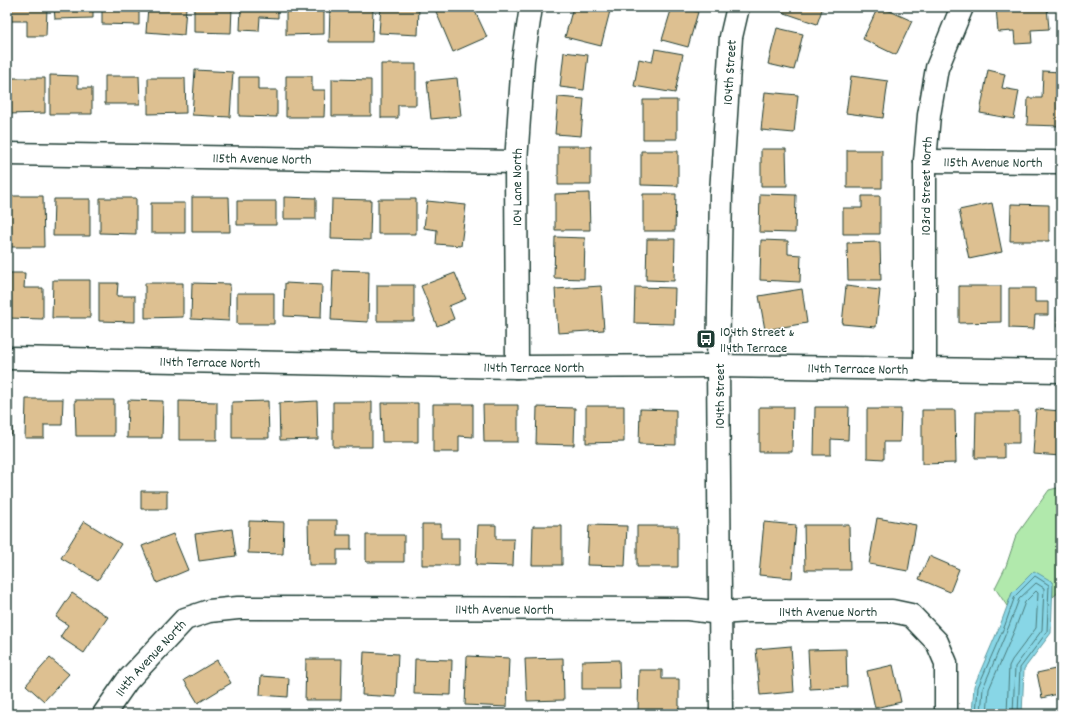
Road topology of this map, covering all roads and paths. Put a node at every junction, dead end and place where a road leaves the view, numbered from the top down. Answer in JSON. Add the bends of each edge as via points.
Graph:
{"nodes":[{"id":1,"x":531,"y":7,"type":"edge"},
{"id":2,"x":738,"y":7,"type":"edge"},
{"id":3,"x":962,"y":7,"type":"edge"},
{"id":4,"x":7,"y":154,"type":"edge"},
{"id":5,"x":924,"y":161,"type":"junction"},
{"id":6,"x":516,"y":162,"type":"junction"},
{"id":7,"x":1061,"y":162,"type":"edge"},
{"id":8,"x":7,"y":358,"type":"edge"},
{"id":9,"x":718,"y":366,"type":"junction"},
{"id":10,"x":517,"y":367,"type":"junction"},
{"id":11,"x":925,"y":370,"type":"junction"},
{"id":12,"x":1061,"y":371,"type":"edge"},
{"id":13,"x":720,"y":613,"type":"junction"},
{"id":14,"x":104,"y":714,"type":"edge"},
{"id":15,"x":721,"y":714,"type":"edge"},
{"id":16,"x":946,"y":714,"type":"edge"}],
"edges":[{"from":1,"to":6,"type":"street","name":"104 Lane North","via":[[523,60]]},
{"from":2,"to":9,"type":"street","name":"104th Street","via":[[731,37],[721,193]]},
{"from":3,"to":5,"type":"street","name":"103rd Street North","via":[[936,68]]},
{"from":4,"to":6,"type":"street","name":"115th Avenue North"},
{"from":5,"to":7,"type":"street","name":"115th Avenue North"},
{"from":5,"to":11,"type":"street","name":"103rd Street North"},
{"from":6,"to":10,"type":"street","name":"104 Lane North"},
{"from":8,"to":10,"type":"street","name":"114th Terrace North"},
{"from":9,"to":10,"type":"street","name":"114th Terrace North"},
{"from":9,"to":11,"type":"street","name":"114th Terrace North"},
{"from":9,"to":13,"type":"street","name":"104th Street"},
{"from":11,"to":12,"type":"street","name":"114th Terrace North"},
{"from":13,"to":14,"type":"street","name":"114th Avenue North","via":[[688,609],[238,608],[209,611],[185,619],[127,681]]},
{"from":13,"to":15,"type":"street","name":"104th Street"},
{"from":13,"to":16,"type":"street","name":"114th Avenue North","via":[[892,611],[911,615],[937,642],[946,663]]}]}
